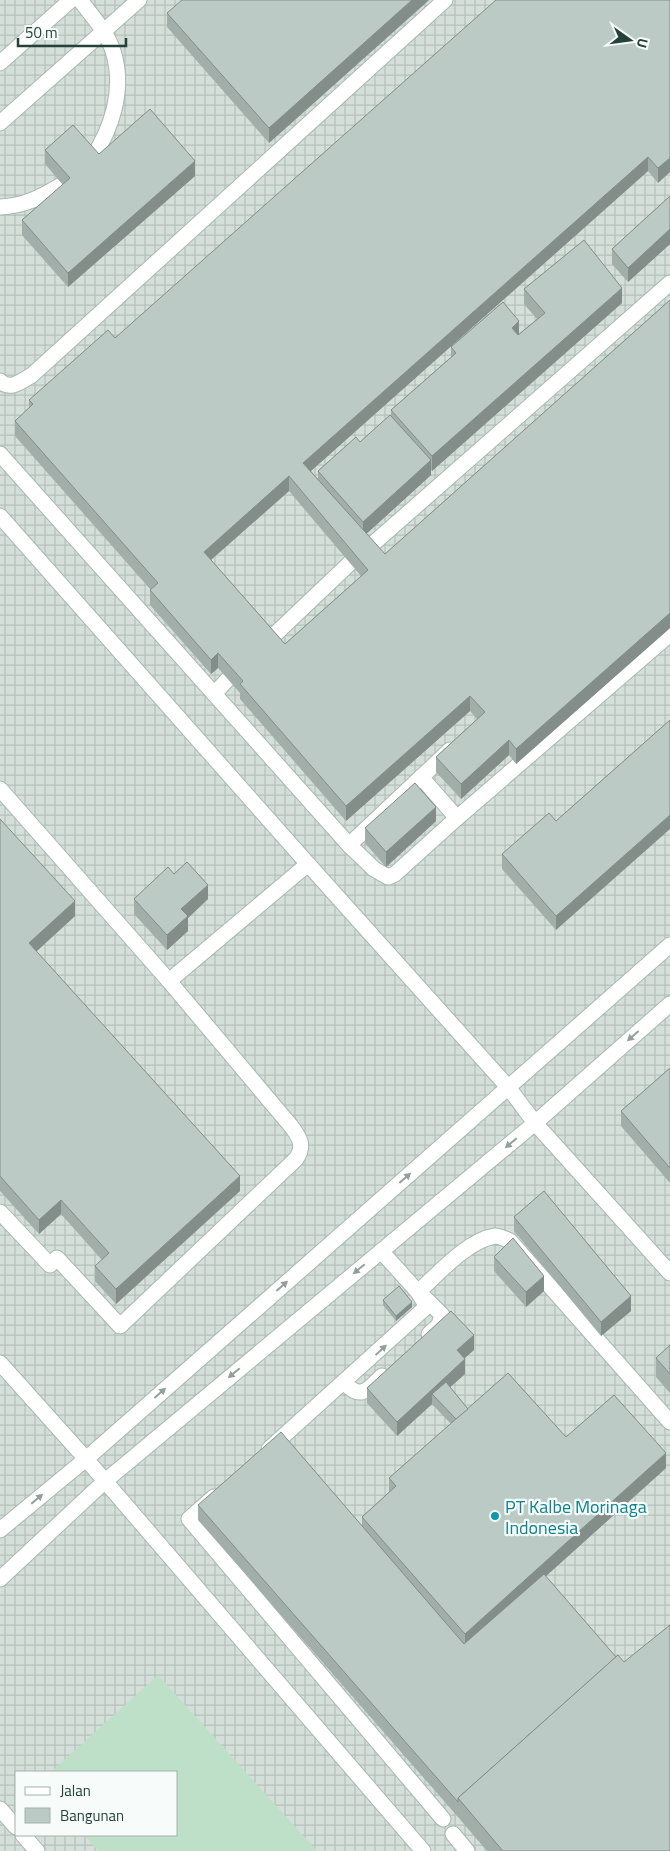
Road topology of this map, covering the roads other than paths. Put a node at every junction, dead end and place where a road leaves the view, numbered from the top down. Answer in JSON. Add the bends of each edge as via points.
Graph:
{"nodes":[{"id":1,"x":71,"y":0,"type":"edge"},
{"id":2,"x":80,"y":0,"type":"edge"},
{"id":3,"x":139,"y":0,"type":"edge"},
{"id":4,"x":445,"y":0,"type":"edge"},
{"id":5,"x":104,"y":31,"type":"junction"},
{"id":6,"x":0,"y":63,"type":"edge"},
{"id":7,"x":0,"y":123,"type":"edge"},
{"id":8,"x":91,"y":160,"type":"edge"},
{"id":9,"x":62,"y":184,"type":"edge"},
{"id":10,"x":0,"y":206,"type":"edge"},
{"id":11,"x":670,"y":282,"type":"edge"},
{"id":12,"x":0,"y":381,"type":"edge"},
{"id":13,"x":0,"y":454,"type":"edge"},
{"id":14,"x":0,"y":516,"type":"edge"},
{"id":15,"x":367,"y":549,"type":"edge"},
{"id":16,"x":350,"y":564,"type":"dead end"},
{"id":17,"x":670,"y":634,"type":"edge"},
{"id":18,"x":269,"y":640,"type":"edge"},
{"id":19,"x":228,"y":679,"type":"dead end"},
{"id":20,"x":214,"y":694,"type":"junction"},
{"id":21,"x":460,"y":740,"type":"edge"},
{"id":22,"x":421,"y":777,"type":"junction"},
{"id":23,"x":0,"y":789,"type":"edge"},
{"id":24,"x":457,"y":818,"type":"junction"},
{"id":25,"x":349,"y":845,"type":"junction"},
{"id":26,"x":308,"y":864,"type":"junction"},
{"id":27,"x":670,"y":945,"type":"edge"},
{"id":28,"x":169,"y":981,"type":"junction"},
{"id":29,"x":670,"y":1004,"type":"edge"},
{"id":30,"x":508,"y":1087,"type":"junction"},
{"id":31,"x":535,"y":1123,"type":"junction"},
{"id":32,"x":0,"y":1212,"type":"edge"},
{"id":33,"x":381,"y":1251,"type":"junction"},
{"id":34,"x":670,"y":1273,"type":"edge"},
{"id":35,"x":418,"y":1292,"type":"junction"},
{"id":36,"x":418,"y":1344,"type":"edge"},
{"id":37,"x":0,"y":1363,"type":"edge"},
{"id":38,"x":396,"y":1364,"type":"edge"},
{"id":39,"x":345,"y":1383,"type":"junction"},
{"id":40,"x":670,"y":1422,"type":"edge"},
{"id":41,"x":86,"y":1459,"type":"junction"},
{"id":42,"x":256,"y":1461,"type":"edge"},
{"id":43,"x":104,"y":1482,"type":"junction"},
{"id":44,"x":226,"y":1486,"type":"edge"},
{"id":45,"x":0,"y":1530,"type":"edge"},
{"id":46,"x":0,"y":1579,"type":"edge"},
{"id":47,"x":0,"y":1809,"type":"edge"},
{"id":48,"x":443,"y":1819,"type":"dead end"},
{"id":49,"x":15,"y":1826,"type":"edge"},
{"id":50,"x":453,"y":1834,"type":"dead end"},
{"id":51,"x":24,"y":1836,"type":"edge"},
{"id":52,"x":37,"y":1851,"type":"edge"},
{"id":53,"x":423,"y":1851,"type":"edge"},
{"id":54,"x":467,"y":1851,"type":"edge"}],
"edges":[{"from":1,"to":6,"type":"street"},
{"from":2,"to":5,"type":"street"},
{"from":3,"to":5,"type":"street"},
{"from":4,"to":12,"type":"street","via":[[32,375],[15,386]]},
{"from":5,"to":7,"type":"street"},
{"from":5,"to":8,"type":"street","via":[[114,52],[116,98],[105,140]]},
{"from":9,"to":10,"type":"street","via":[[38,199],[15,206]]},
{"from":11,"to":15,"type":"street"},
{"from":13,"to":20,"type":"street"},
{"from":14,"to":26,"type":"street"},
{"from":16,"to":18,"type":"street"},
{"from":17,"to":24,"type":"street"},
{"from":19,"to":20,"type":"street"},
{"from":20,"to":25,"type":"street"},
{"from":21,"to":22,"type":"street"},
{"from":22,"to":24,"type":"street"},
{"from":22,"to":25,"type":"street"},
{"from":23,"to":28,"type":"street"},
{"from":24,"to":25,"type":"street","via":[[388,877],[374,869]]},
{"from":26,"to":28,"type":"street"},
{"from":26,"to":30,"type":"street"},
{"from":27,"to":30,"type":"street"},
{"from":28,"to":32,"type":"street","via":[[298,1135],[301,1152],[296,1159],[120,1326],[58,1258],[50,1265]]},
{"from":29,"to":31,"type":"street","one_way":true},
{"from":30,"to":31,"type":"street"},
{"from":41,"to":30,"type":"street","one_way":true},
{"from":31,"to":33,"type":"street","one_way":true},
{"from":31,"to":34,"type":"street"},
{"from":33,"to":35,"type":"street"},
{"from":33,"to":43,"type":"street","one_way":true},
{"from":35,"to":36,"type":"street","via":[[428,1298],[442,1315],[442,1320]]},
{"from":39,"to":35,"type":"street","one_way":true,"via":[[424,1310],[426,1305]]},
{"from":35,"to":40,"type":"street","via":[[481,1240],[497,1236],[510,1241]]},
{"from":37,"to":41,"type":"street"},
{"from":38,"to":39,"type":"street","via":[[366,1391],[357,1393]]},
{"from":39,"to":42,"type":"street"},
{"from":41,"to":43,"type":"street"},
{"from":45,"to":41,"type":"street","one_way":true},
{"from":43,"to":46,"type":"street"},
{"from":43,"to":53,"type":"street"},
{"from":44,"to":48,"type":"street","via":[[189,1519]]},
{"from":47,"to":49,"type":"street"},
{"from":50,"to":54,"type":"street"},
{"from":51,"to":52,"type":"street"}]}
